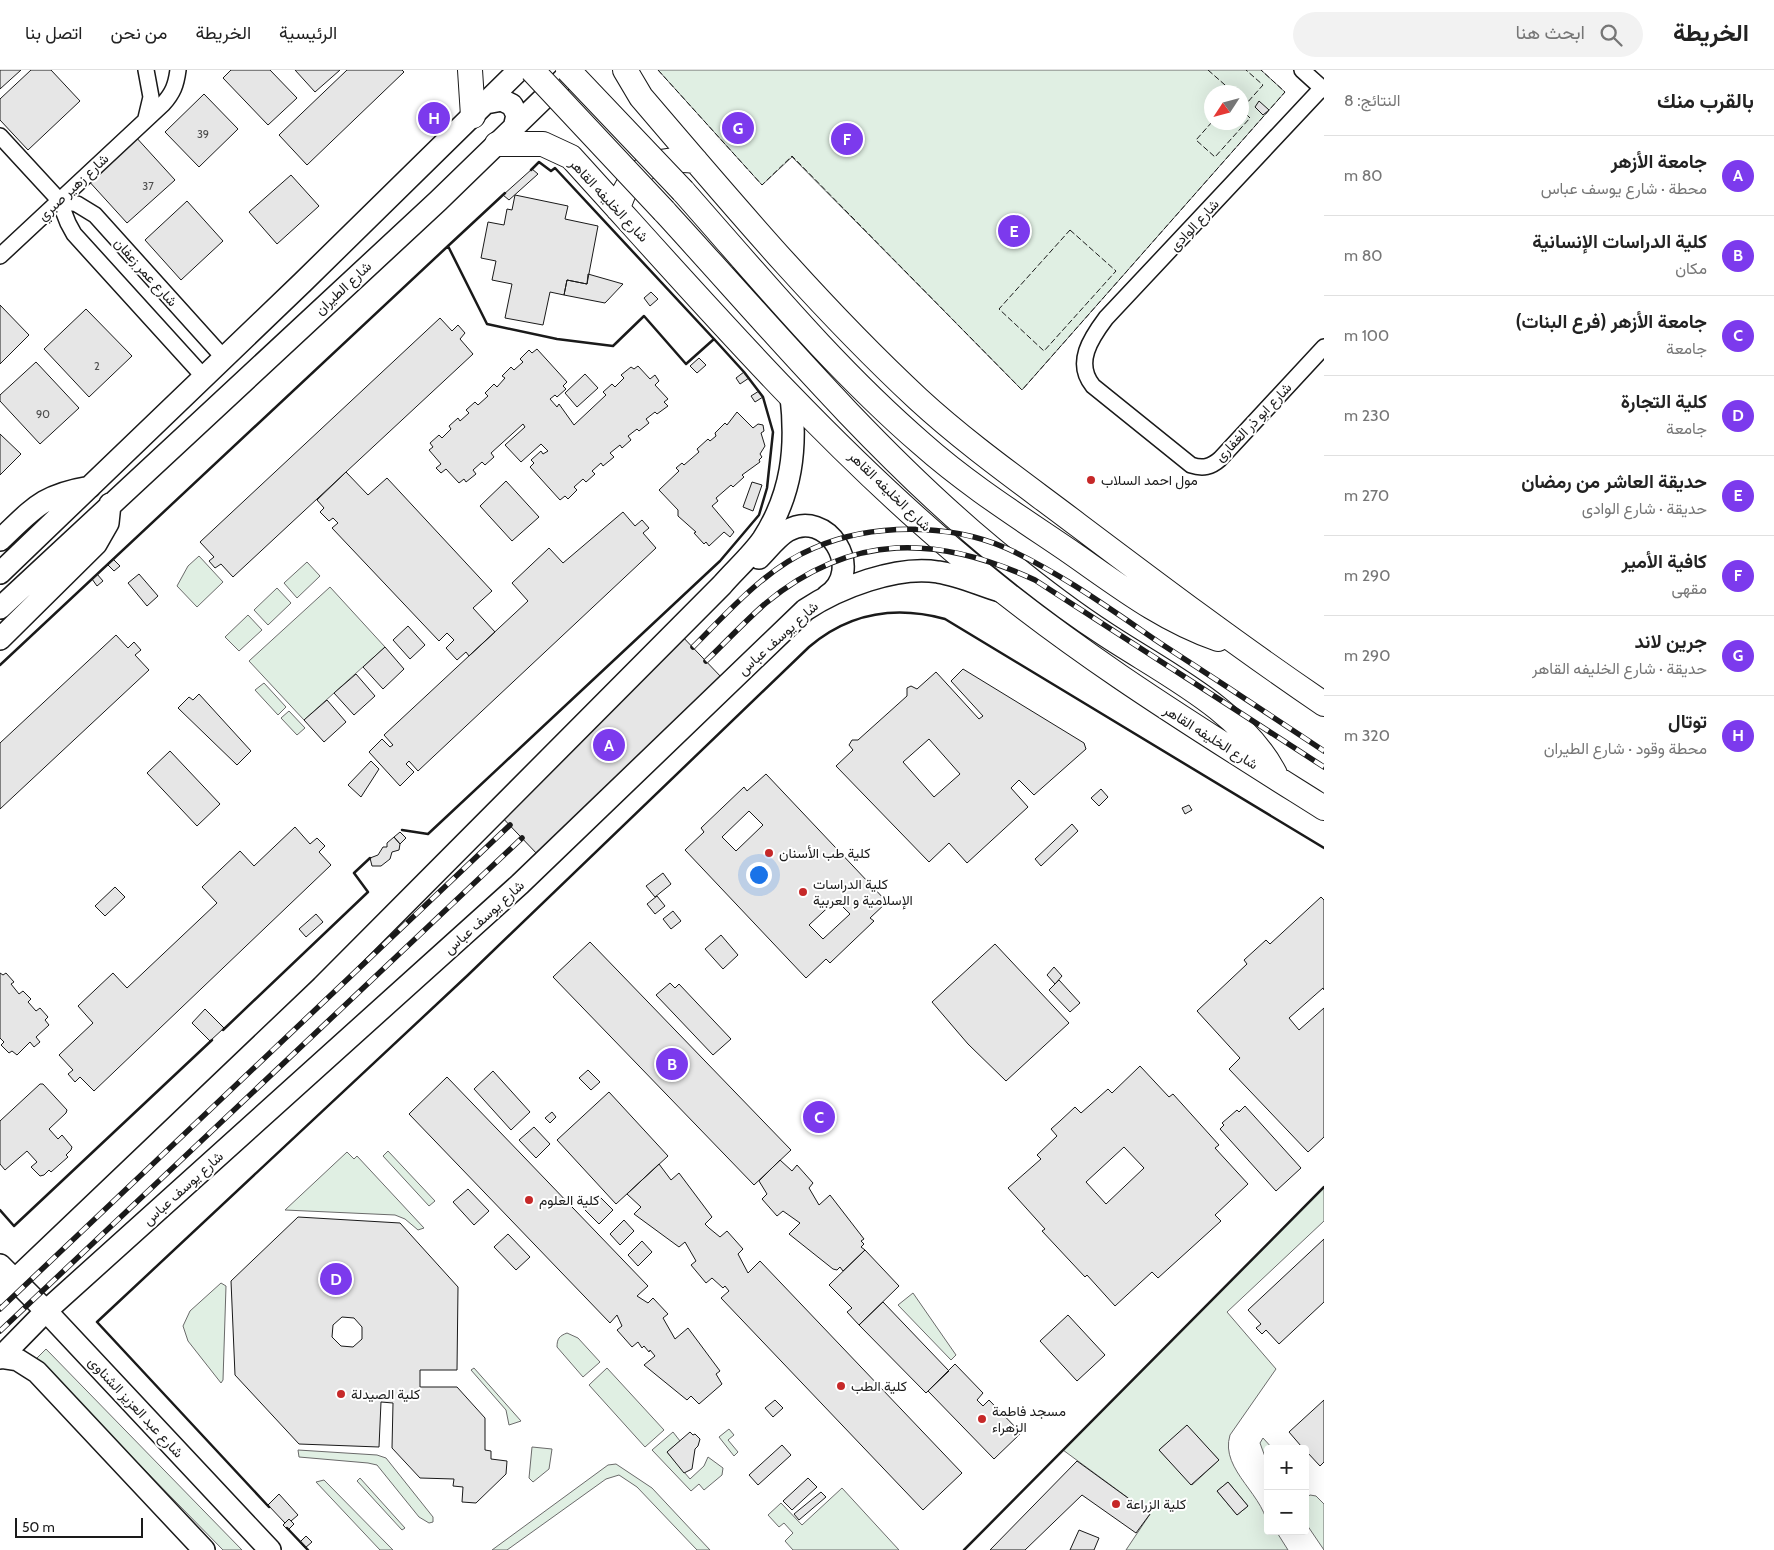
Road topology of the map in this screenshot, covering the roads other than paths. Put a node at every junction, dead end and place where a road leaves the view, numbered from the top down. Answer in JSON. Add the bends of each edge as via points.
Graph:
{"nodes":[{"id":1,"x":146,"y":70,"type":"edge"},
{"id":2,"x":178,"y":70,"type":"edge"},
{"id":3,"x":470,"y":70,"type":"edge"},
{"id":4,"x":519,"y":70,"type":"edge"},
{"id":5,"x":532,"y":70,"type":"edge"},
{"id":6,"x":568,"y":70,"type":"edge"},
{"id":7,"x":573,"y":70,"type":"edge"},
{"id":8,"x":625,"y":70,"type":"edge"},
{"id":9,"x":1302,"y":70,"type":"edge"},
{"id":10,"x":1323,"y":89,"type":"edge"},
{"id":11,"x":479,"y":110,"type":"junction"},
{"id":12,"x":146,"y":118,"type":"junction"},
{"id":13,"x":0,"y":136,"type":"edge"},
{"id":14,"x":506,"y":136,"type":"junction"},
{"id":15,"x":696,"y":161,"type":"junction"},
{"id":16,"x":59,"y":200,"type":"junction"},
{"id":17,"x":618,"y":209,"type":"junction"},
{"id":18,"x":0,"y":256,"type":"edge"},
{"id":19,"x":1324,"y":347,"type":"edge"},
{"id":20,"x":223,"y":357,"type":"junction"},
{"id":21,"x":1084,"y":372,"type":"joint"},
{"id":22,"x":203,"y":376,"type":"junction"},
{"id":23,"x":791,"y":396,"type":"junction"},
{"id":24,"x":90,"y":488,"type":"junction"},
{"id":25,"x":110,"y":504,"type":"junction"},
{"id":26,"x":0,"y":540,"type":"edge"},
{"id":27,"x":0,"y":573,"type":"edge"},
{"id":28,"x":722,"y":585,"type":"junction"},
{"id":29,"x":1006,"y":592,"type":"junction"},
{"id":30,"x":823,"y":598,"type":"junction"},
{"id":31,"x":0,"y":608,"type":"edge"},
{"id":32,"x":0,"y":639,"type":"edge"},
{"id":33,"x":1241,"y":647,"type":"junction"},
{"id":34,"x":1324,"y":704,"type":"edge"},
{"id":35,"x":1278,"y":779,"type":"junction"},
{"id":36,"x":1324,"y":808,"type":"edge"},
{"id":37,"x":0,"y":1265,"type":"edge"},
{"id":38,"x":7,"y":1288,"type":"edge"},
{"id":39,"x":46,"y":1311,"type":"junction"},
{"id":40,"x":0,"y":1357,"type":"edge"},
{"id":41,"x":204,"y":1550,"type":"edge"},
{"id":42,"x":270,"y":1550,"type":"edge"}],
"edges":[{"from":1,"to":12,"type":"street","via":[[151,97]]},
{"from":2,"to":12,"type":"street","name":"شارع زهير صبري","via":[[171,94]]},
{"from":3,"to":11,"type":"main road"},
{"from":4,"to":11,"type":"main road"},
{"from":5,"to":35,"type":"main road","bridge":true,"via":[[841,405],[931,495],[1060,602],[1230,718],[1257,745]]},
{"from":6,"to":33,"type":"main road","bridge":true,"via":[[824,349],[923,445],[999,503],[1154,610],[1188,628]]},
{"from":7,"to":14,"type":"main road","name":"شارع الطيران"},
{"from":8,"to":15,"type":"main road","via":[[641,97]]},
{"from":9,"to":10,"type":"street"},
{"from":10,"to":21,"type":"street","name":"شارع الوادى","via":[[1106,318],[1091,340]]},
{"from":11,"to":14,"type":"main road","via":[[502,100],[512,105],[517,115]]},
{"from":11,"to":20,"type":"main road"},
{"from":12,"to":16,"type":"street","name":"شارع زهير صبري"},
{"from":13,"to":16,"type":"street","name":"شارع عمر زعفان"},
{"from":14,"to":17,"type":"main road","name":"شارع الخليفه القاهر","via":[[562,151]]},
{"from":14,"to":25,"type":"main road","name":"شارع الطيران"},
{"from":15,"to":17,"type":"main road","via":[[669,160],[646,168],[627,186]]},
{"from":15,"to":33,"type":"main road","via":[[840,323],[920,401],[980,451]]},
{"from":16,"to":18,"type":"street","name":"شارع زهير صبري"},
{"from":16,"to":20,"type":"street","name":"شارع عمر زعفان","via":[[77,204],[95,215]]},
{"from":16,"to":22,"type":"street","name":"شارع عمر زعفان","via":[[74,234]]},
{"from":17,"to":23,"type":"main road","name":"شارع الخليفه القاهر"},
{"from":19,"to":21,"type":"street","name":"شارع ابو ذر الغفارى","via":[[1220,459],[1204,468],[1191,464],[1100,392]]},
{"from":20,"to":22,"type":"main road"},
{"from":22,"to":24,"type":"main road"},
{"from":23,"to":28,"type":"main road","via":[[795,432],[791,470],[780,506],[762,540]]},
{"from":23,"to":29,"type":"main road","name":"شارع الخليفه القاهر","via":[[910,512]]},
{"from":24,"to":26,"type":"main road","via":[[66,491],[43,501]]},
{"from":24,"to":27,"type":"main road"},
{"from":25,"to":31,"type":"main road","name":"شارع الطيران"},
{"from":25,"to":32,"type":"main road","via":[[108,523],[96,544]]},
{"from":28,"to":30,"type":"main road","via":[[744,572],[786,532],[810,526],[832,537],[844,561],[841,579],[831,594]]},
{"from":28,"to":38,"type":"main road","via":[[322,987]]},
{"from":29,"to":30,"type":"main road","name":"شارع يوسف عباس","via":[[938,572],[914,572],[866,581]]},
{"from":29,"to":35,"type":"main road","name":"شارع الخليفه القاهر","via":[[1108,669]]},
{"from":30,"to":39,"type":"main road","name":"شارع يوسف عباس","via":[[788,626],[520,884]]},
{"from":33,"to":34,"type":"main road"},
{"from":35,"to":36,"type":"main road","name":"شارع الخليفه القاهر"},
{"from":37,"to":38,"type":"main road","name":"شارع عبد العزيز الشناوى"},
{"from":38,"to":39,"type":"main road","name":"شارع عبد العزيز الشناوى"},
{"from":39,"to":40,"type":"main road","name":"شارع يوسف عباس"},
{"from":39,"to":42,"type":"main road","name":"شارع عبد العزيز الشناوى"},
{"from":40,"to":41,"type":"main road","via":[[18,1360],[38,1372]]}]}
